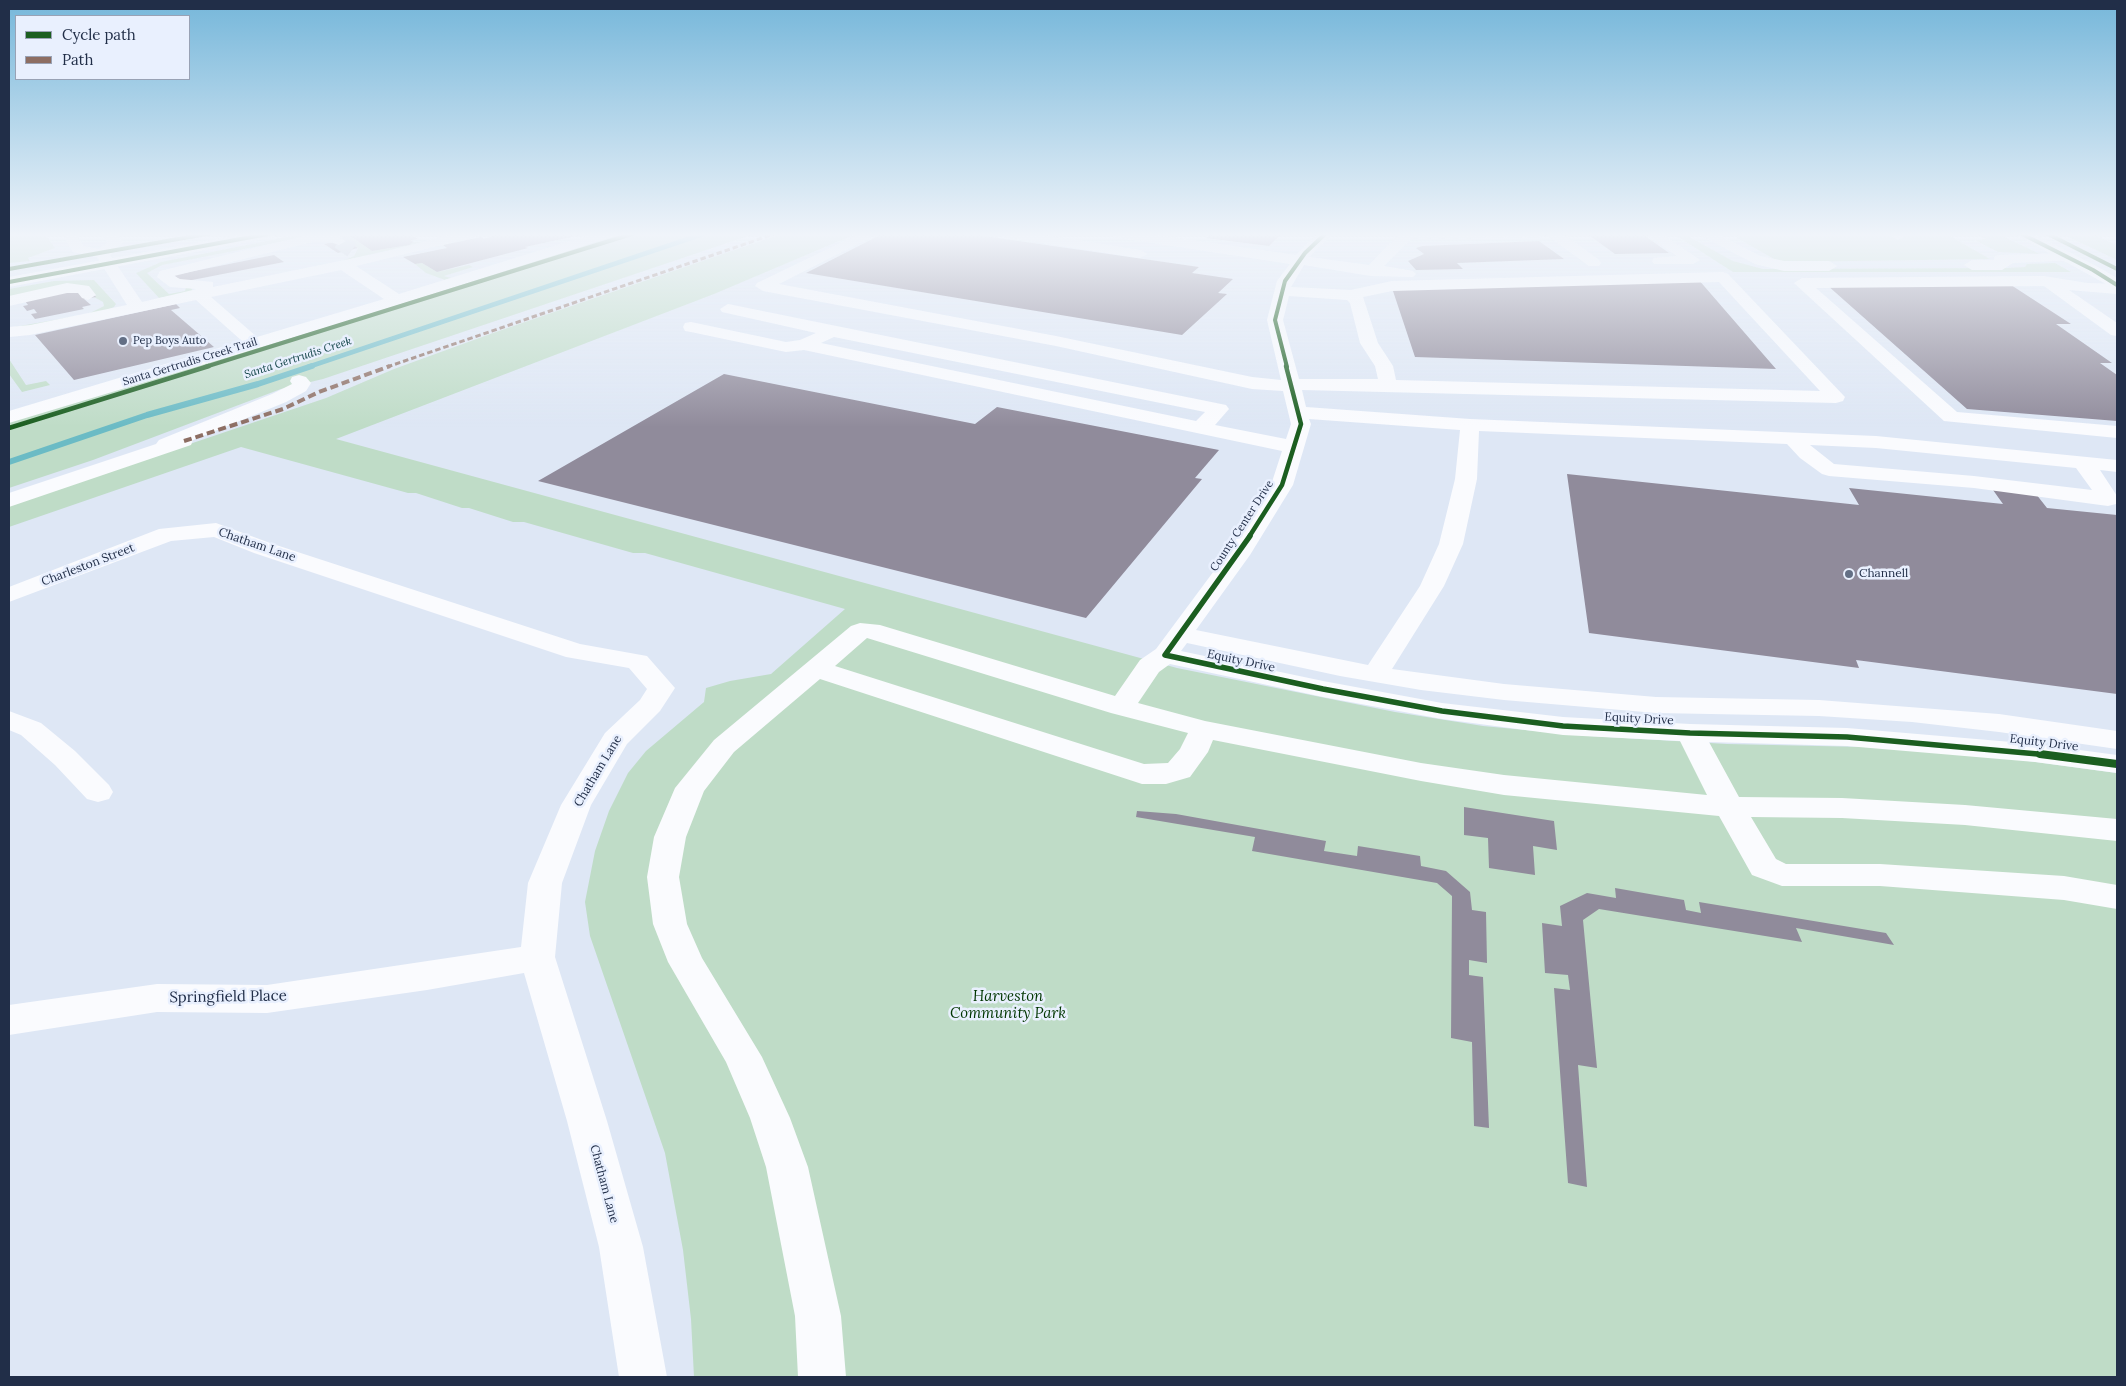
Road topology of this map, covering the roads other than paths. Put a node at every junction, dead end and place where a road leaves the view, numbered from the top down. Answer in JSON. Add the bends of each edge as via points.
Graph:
{"nodes":[{"id":1,"x":91,"y":298,"type":"edge"},
{"id":2,"x":131,"y":298,"type":"edge"},
{"id":3,"x":181,"y":298,"type":"edge"},
{"id":4,"x":202,"y":298,"type":"edge"},
{"id":5,"x":400,"y":298,"type":"edge"},
{"id":6,"x":825,"y":298,"type":"edge"},
{"id":7,"x":1277,"y":298,"type":"edge"},
{"id":8,"x":1354,"y":298,"type":"edge"},
{"id":9,"x":1742,"y":298,"type":"edge"},
{"id":10,"x":1818,"y":298,"type":"edge"},
{"id":11,"x":2068,"y":298,"type":"edge"},
{"id":12,"x":396,"y":299,"type":"joint"},
{"id":13,"x":137,"y":307,"type":"junction"},
{"id":14,"x":728,"y":309,"type":"dead end"},
{"id":15,"x":9,"y":324,"type":"edge"},
{"id":16,"x":691,"y":327,"type":"dead end"},
{"id":17,"x":832,"y":330,"type":"junction"},
{"id":18,"x":2117,"y":331,"type":"edge"},
{"id":19,"x":9,"y":332,"type":"edge"},
{"id":20,"x":254,"y":344,"type":"junction"},
{"id":21,"x":804,"y":345,"type":"junction"},
{"id":22,"x":299,"y":381,"type":"dead end"},
{"id":23,"x":1291,"y":385,"type":"junction"},
{"id":24,"x":1388,"y":385,"type":"junction"},
{"id":25,"x":1298,"y":412,"type":"junction"},
{"id":26,"x":9,"y":417,"type":"edge"},
{"id":27,"x":1470,"y":425,"type":"junction"},
{"id":28,"x":1201,"y":427,"type":"junction"},
{"id":29,"x":2117,"y":432,"type":"edge"},
{"id":30,"x":1792,"y":438,"type":"junction"},
{"id":31,"x":184,"y":441,"type":"dead end"},
{"id":32,"x":1294,"y":446,"type":"junction"},
{"id":33,"x":160,"y":450,"type":"junction"},
{"id":34,"x":2082,"y":462,"type":"junction"},
{"id":35,"x":2117,"y":466,"type":"edge"},
{"id":36,"x":9,"y":500,"type":"edge"},
{"id":37,"x":167,"y":534,"type":"joint"},
{"id":38,"x":9,"y":595,"type":"edge"},
{"id":39,"x":1172,"y":644,"type":"junction"},
{"id":40,"x":817,"y":669,"type":"junction"},
{"id":41,"x":1376,"y":674,"type":"junction"},
{"id":42,"x":1121,"y":707,"type":"junction"},
{"id":43,"x":9,"y":719,"type":"edge"},
{"id":44,"x":1204,"y":729,"type":"junction"},
{"id":45,"x":1690,"y":733,"type":"junction"},
{"id":46,"x":2117,"y":740,"type":"edge"},
{"id":47,"x":2117,"y":764,"type":"edge"},
{"id":48,"x":98,"y":792,"type":"dead end"},
{"id":49,"x":1729,"y":807,"type":"junction"},
{"id":50,"x":2117,"y":830,"type":"edge"},
{"id":51,"x":2117,"y":897,"type":"edge"},
{"id":52,"x":537,"y":957,"type":"junction"},
{"id":53,"x":9,"y":1020,"type":"edge"},
{"id":54,"x":642,"y":1377,"type":"edge"},
{"id":55,"x":822,"y":1377,"type":"edge"}],
"edges":[{"from":1,"to":15,"type":"street","via":[[96,307],[81,314]]},
{"from":2,"to":13,"type":"street"},
{"from":3,"to":13,"type":"street"},
{"from":4,"to":20,"type":"street"},
{"from":5,"to":12,"type":"street"},
{"from":6,"to":23,"type":"street","via":[[1046,339],[1252,383]]},
{"from":7,"to":23,"type":"street","name":"County Center Drive","via":[[1275,320]]},
{"from":8,"to":24,"type":"street","via":[[1358,301],[1369,343],[1384,366]]},
{"from":9,"to":24,"type":"street","via":[[1836,397]]},
{"from":10,"to":29,"type":"street","via":[[1951,417]]},
{"from":11,"to":18,"type":"street"},
{"from":12,"to":20,"type":"street"},
{"from":13,"to":19,"type":"street"},
{"from":14,"to":17,"type":"street"},
{"from":16,"to":21,"type":"street","via":[[786,347]]},
{"from":17,"to":21,"type":"street"},
{"from":17,"to":28,"type":"street","via":[[1219,409]]},
{"from":20,"to":26,"type":"street"},
{"from":21,"to":28,"type":"street"},
{"from":22,"to":33,"type":"street","via":[[302,384],[299,387],[279,398],[173,441]]},
{"from":23,"to":24,"type":"street"},
{"from":23,"to":25,"type":"street","name":"County Center Drive"},
{"from":25,"to":27,"type":"street"},
{"from":25,"to":32,"type":"street","name":"County Center Drive","via":[[1301,424]]},
{"from":27,"to":30,"type":"street"},
{"from":27,"to":41,"type":"street","via":[[1466,479],[1451,544],[1432,586]]},
{"from":28,"to":32,"type":"street"},
{"from":30,"to":34,"type":"street","via":[[1969,450]]},
{"from":30,"to":34,"type":"street","via":[[1829,470],[1974,482],[2108,499]]},
{"from":31,"to":33,"type":"street"},
{"from":32,"to":39,"type":"street","name":"County Center Drive","via":[[1282,484],[1238,555]]},
{"from":33,"to":36,"type":"street"},
{"from":34,"to":35,"type":"street"},
{"from":37,"to":38,"type":"street","name":"Charleston Street"},
{"from":37,"to":52,"type":"street","name":"Chatham Lane","via":[[216,530],[575,650],[638,662],[661,688],[650,706],[615,739],[576,805],[545,883]]},
{"from":39,"to":41,"type":"street","name":"Equity Drive"},
{"from":39,"to":42,"type":"street","name":"County Center Drive","via":[[1149,666]]},
{"from":39,"to":45,"type":"street","name":"Equity Drive","via":[[1323,689],[1442,711],[1563,726]]},
{"from":40,"to":42,"type":"street","via":[[860,632],[871,630]]},
{"from":40,"to":44,"type":"street","via":[[1142,774],[1166,774],[1179,770],[1193,752]]},
{"from":40,"to":55,"type":"street","via":[[724,746],[690,788],[670,837],[663,877],[670,924],[683,955],[744,1057],[770,1118],[786,1167],[818,1316]]},
{"from":41,"to":46,"type":"street","name":"Equity Drive","via":[[1577,700],[1912,714]]},
{"from":42,"to":44,"type":"street"},
{"from":43,"to":48,"type":"street","via":[[31,729]]},
{"from":44,"to":49,"type":"street","via":[[1396,768],[1504,785]]},
{"from":45,"to":47,"type":"street","name":"Equity Drive","via":[[1903,741]]},
{"from":45,"to":49,"type":"street"},
{"from":49,"to":50,"type":"street","via":[[1842,808],[1965,815]]},
{"from":49,"to":51,"type":"street","via":[[1764,867],[1782,875],[1880,874],[2064,888]]},
{"from":52,"to":53,"type":"street","name":"Springfield Place","via":[[267,999],[157,998]]},
{"from":52,"to":54,"type":"street","name":"Chatham Lane","via":[[621,1247]]}]}
